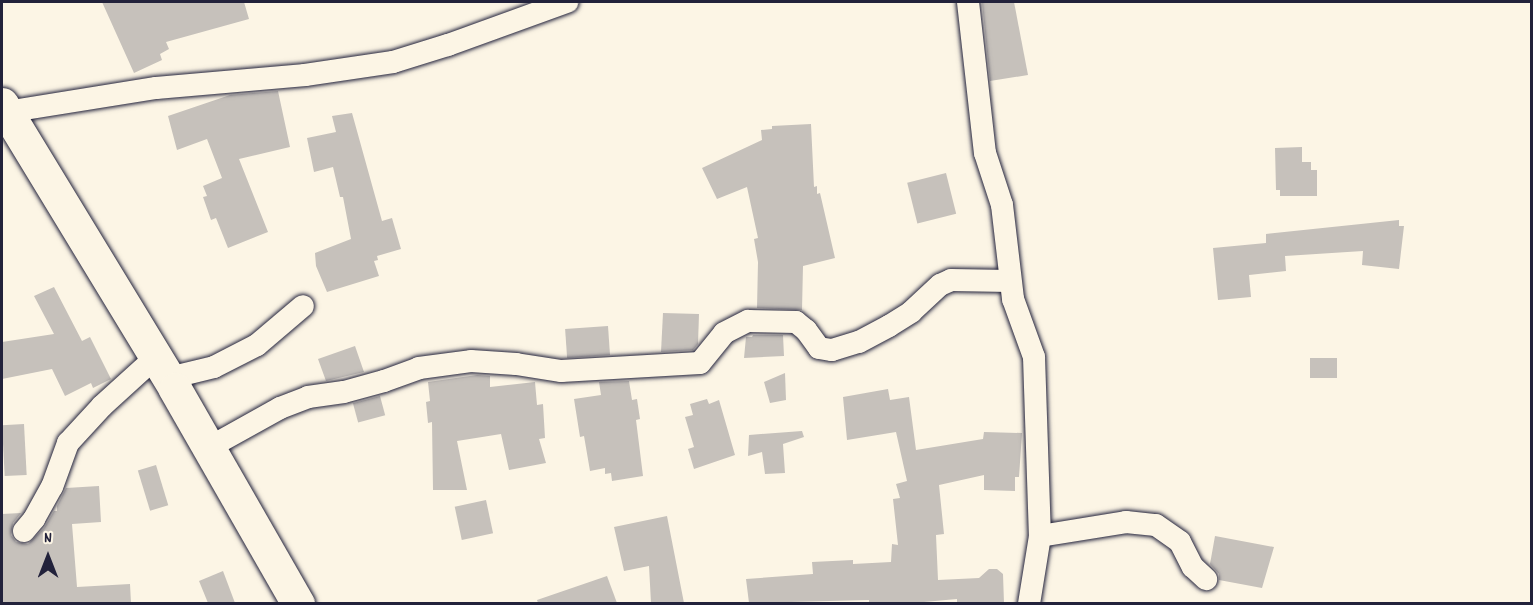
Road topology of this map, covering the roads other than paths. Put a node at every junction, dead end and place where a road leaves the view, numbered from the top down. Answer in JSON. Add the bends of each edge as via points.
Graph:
{"nodes":[{"id":1,"x":567,"y":2,"type":"edge"},
{"id":2,"x":968,"y":2,"type":"edge"},
{"id":3,"x":4,"y":108,"type":"edge"},
{"id":4,"x":1010,"y":281,"type":"junction"},
{"id":5,"x":303,"y":306,"type":"dead end"},
{"id":6,"x":163,"y":368,"type":"junction"},
{"id":7,"x":210,"y":447,"type":"junction"},
{"id":8,"x":24,"y":531,"type":"dead end"},
{"id":9,"x":1040,"y":536,"type":"junction"},
{"id":10,"x":1206,"y":579,"type":"dead end"},
{"id":11,"x":298,"y":603,"type":"edge"},
{"id":12,"x":1029,"y":603,"type":"edge"}],
"edges":[{"from":1,"to":3,"type":"street","via":[[393,62]]},
{"from":2,"to":4,"type":"street","via":[[985,153],[1002,205]]},
{"from":3,"to":6,"type":"main road"},
{"from":4,"to":7,"type":"street","via":[[951,280],[889,326],[859,342],[832,350],[819,348],[796,322],[748,321],[724,333],[700,363],[561,371],[471,361],[419,368],[280,408]]},
{"from":4,"to":9,"type":"street","via":[[1034,357]]},
{"from":5,"to":6,"type":"street","via":[[257,345],[214,367]]},
{"from":6,"to":7,"type":"main road"},
{"from":6,"to":8,"type":"street","via":[[102,406],[68,442],[52,487]]},
{"from":7,"to":11,"type":"main road"},
{"from":9,"to":10,"type":"street","via":[[1126,522],[1155,525],[1180,542],[1193,567]]},
{"from":9,"to":12,"type":"street"}]}
